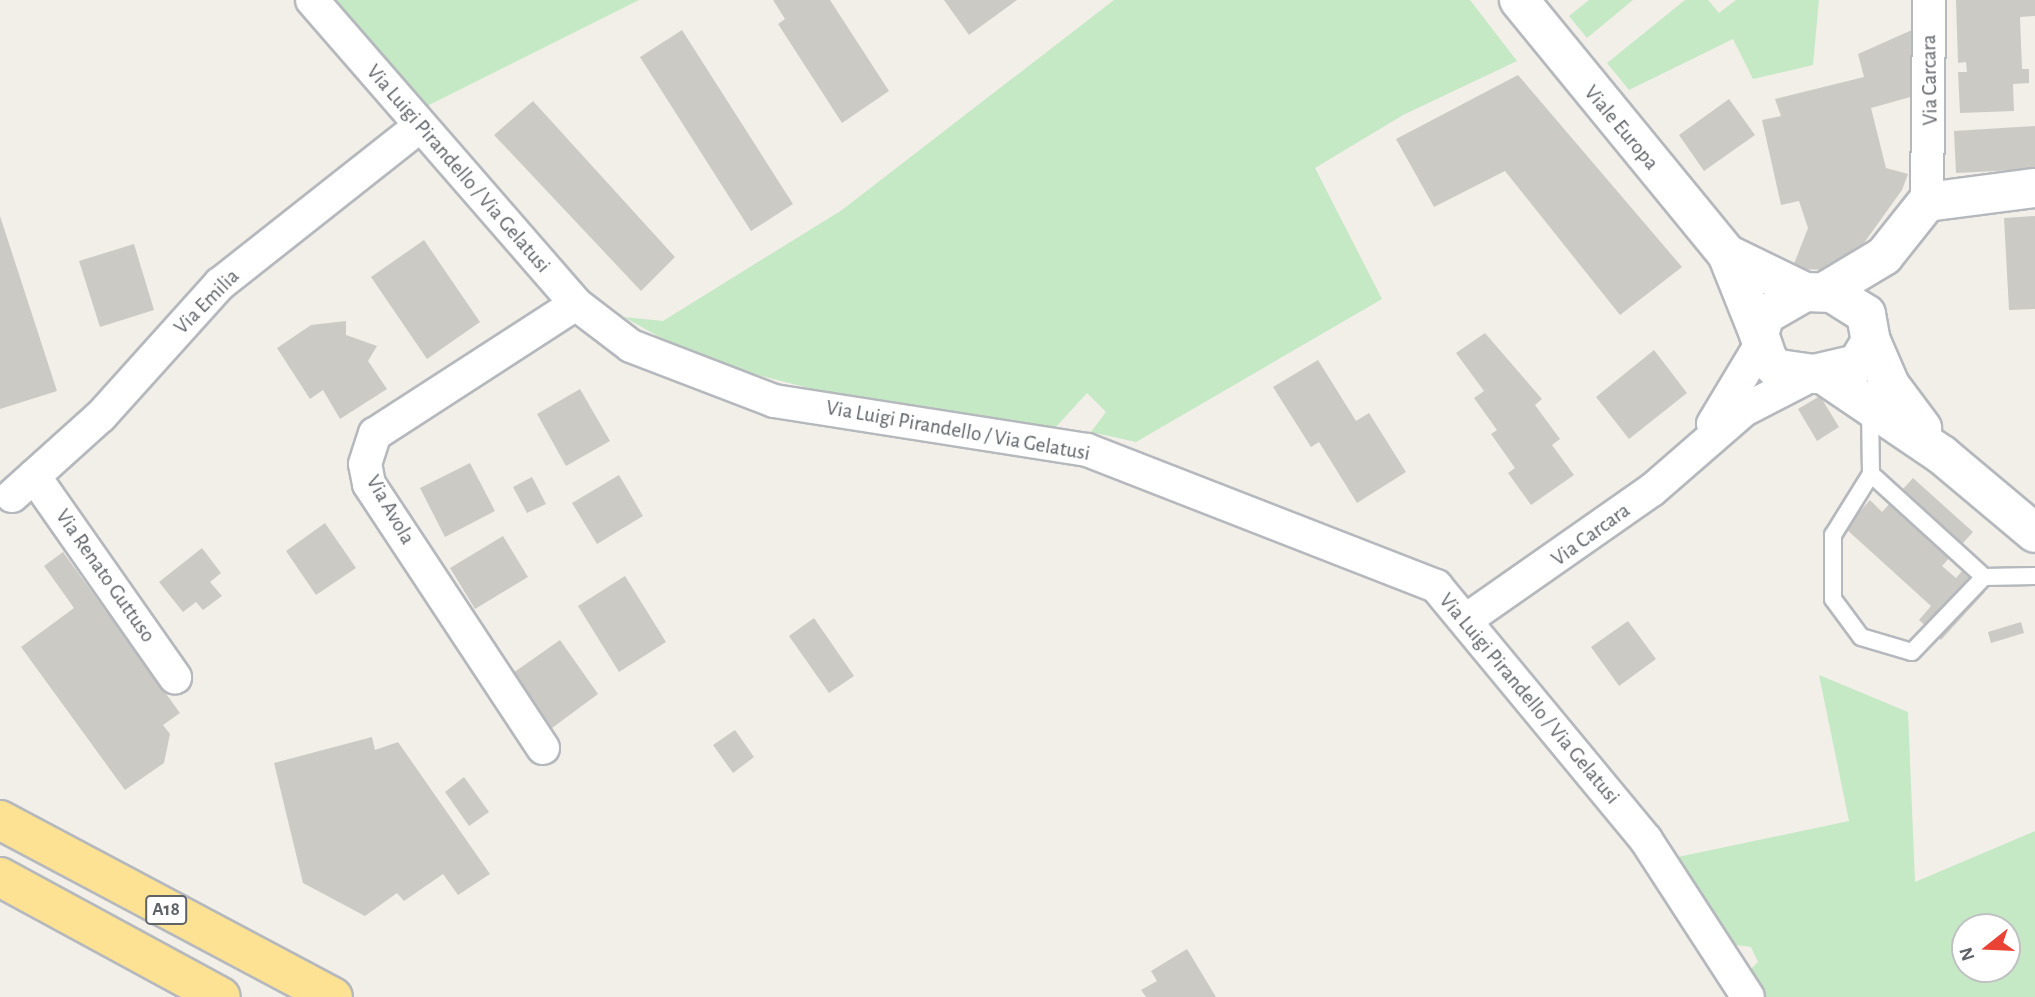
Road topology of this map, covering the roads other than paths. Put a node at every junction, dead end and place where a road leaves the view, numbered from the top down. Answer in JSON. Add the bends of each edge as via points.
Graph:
{"nodes":[{"id":1,"x":312,"y":0,"type":"edge"},
{"id":2,"x":1519,"y":0,"type":"edge"},
{"id":3,"x":1929,"y":0,"type":"edge"},
{"id":4,"x":420,"y":127,"type":"junction"},
{"id":5,"x":2035,"y":188,"type":"edge"},
{"id":6,"x":1927,"y":202,"type":"junction"},
{"id":7,"x":1727,"y":254,"type":"junction"},
{"id":8,"x":1884,"y":256,"type":"junction"},
{"id":9,"x":1814,"y":292,"type":"junction"},
{"id":10,"x":576,"y":304,"type":"junction"},
{"id":11,"x":1871,"y":334,"type":"junction"},
{"id":12,"x":1760,"y":339,"type":"junction"},
{"id":13,"x":1819,"y":375,"type":"junction"},
{"id":14,"x":1870,"y":404,"type":"junction"},
{"id":15,"x":1705,"y":438,"type":"junction"},
{"id":16,"x":1942,"y":455,"type":"junction"},
{"id":17,"x":1871,"y":474,"type":"junction"},
{"id":18,"x":23,"y":486,"type":"joint"},
{"id":19,"x":2035,"y":533,"type":"edge"},
{"id":20,"x":2035,"y":576,"type":"edge"},
{"id":21,"x":1984,"y":577,"type":"junction"},
{"id":22,"x":1466,"y":620,"type":"junction"},
{"id":23,"x":175,"y":677,"type":"dead end"},
{"id":24,"x":542,"y":748,"type":"dead end"},
{"id":25,"x":0,"y":820,"type":"edge"},
{"id":26,"x":0,"y":877,"type":"edge"},
{"id":27,"x":221,"y":997,"type":"edge"},
{"id":28,"x":333,"y":997,"type":"edge"},
{"id":29,"x":1748,"y":997,"type":"edge"}],
"edges":[{"from":1,"to":4,"type":"street","name":"Via Luigi Pirandello / Via Gelatusi"},
{"from":2,"to":7,"type":"main road","name":"Viale Europa"},
{"from":3,"to":6,"type":"street","name":"Via Carcara"},
{"from":4,"to":10,"type":"street","name":"Via Luigi Pirandello / Via Gelatusi"},
{"from":4,"to":18,"type":"street","name":"Via Emilia","via":[[220,284],[101,416]]},
{"from":5,"to":6,"type":"main road"},
{"from":6,"to":8,"type":"main road"},
{"from":7,"to":9,"type":"main road"},
{"from":7,"to":12,"type":"main road"},
{"from":8,"to":9,"type":"main road"},
{"from":8,"to":11,"type":"main road"},
{"from":9,"to":11,"type":"main road","via":[[1854,301]]},
{"from":9,"to":12,"type":"main road","via":[[1777,303]]},
{"from":10,"to":22,"type":"street","name":"Via Luigi Pirandello / Via Gelatusi","via":[[631,346],[774,401],[1087,450],[1363,553],[1436,586]]},
{"from":10,"to":24,"type":"street","name":"Via Avola","via":[[374,434],[365,464],[369,484]]},
{"from":11,"to":13,"type":"main road","via":[[1857,364]]},
{"from":11,"to":16,"type":"main road","via":[[1890,385]]},
{"from":12,"to":13,"type":"main road","via":[[1777,369]]},
{"from":12,"to":15,"type":"street"},
{"from":13,"to":14,"type":"main road"},
{"from":13,"to":15,"type":"street","via":[[1773,390]]},
{"from":14,"to":16,"type":"main road"},
{"from":14,"to":17,"type":"lane"},
{"from":15,"to":22,"type":"street","name":"Via Carcara","via":[[1652,490]]},
{"from":16,"to":19,"type":"main road"},
{"from":17,"to":21,"type":"lane"},
{"from":17,"to":21,"type":"lane","via":[[1833,535],[1833,599],[1861,637],[1912,652]]},
{"from":18,"to":23,"type":"street","name":"Via Renato Guttuso"},
{"from":20,"to":21,"type":"lane"},
{"from":22,"to":29,"type":"street","name":"Via Luigi Pirandello / Via Gelatusi","via":[[1646,840]]},
{"from":25,"to":28,"type":"highway","number":"A18"},
{"from":26,"to":27,"type":"highway","number":"A18"}]}
